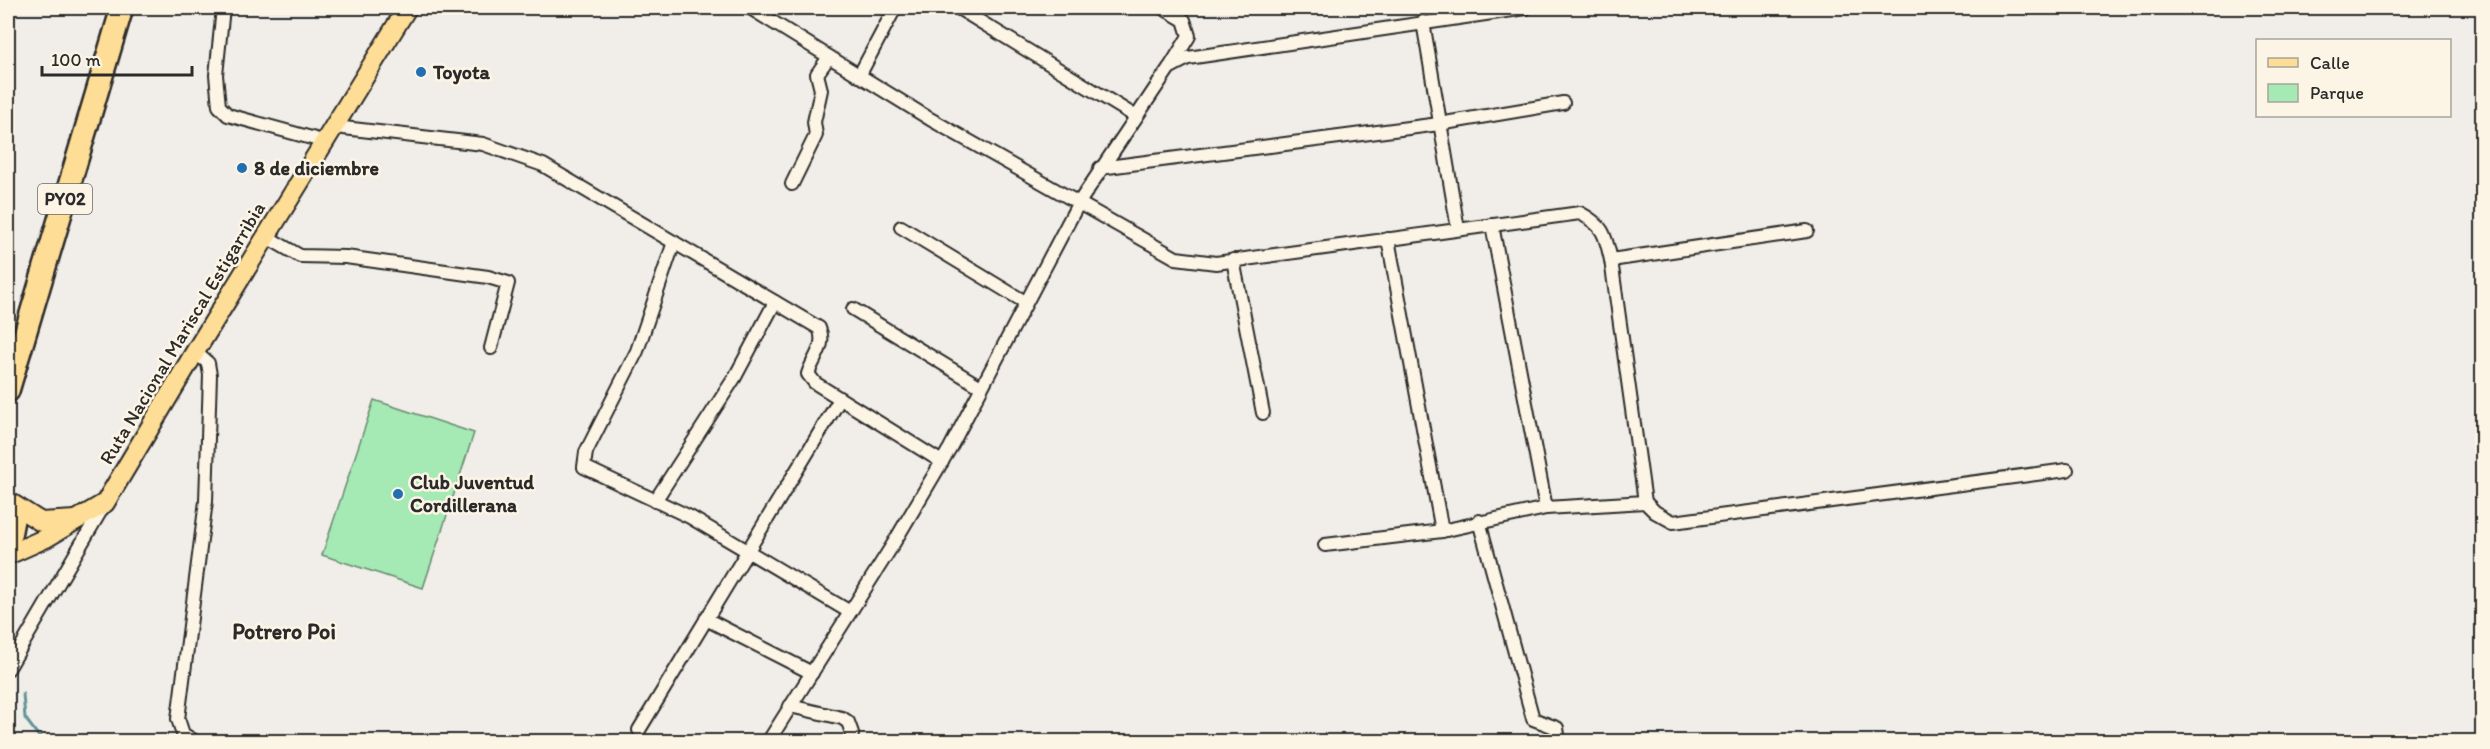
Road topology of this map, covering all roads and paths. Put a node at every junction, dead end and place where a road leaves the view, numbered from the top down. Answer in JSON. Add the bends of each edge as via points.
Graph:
{"nodes":[{"id":1,"x":109,"y":8,"type":"edge"},
{"id":2,"x":122,"y":8,"type":"edge"},
{"id":3,"x":223,"y":8,"type":"edge"},
{"id":4,"x":407,"y":8,"type":"edge"},
{"id":5,"x":895,"y":8,"type":"edge"},
{"id":6,"x":958,"y":8,"type":"edge"},
{"id":7,"x":1163,"y":8,"type":"edge"},
{"id":8,"x":1526,"y":8,"type":"edge"},
{"id":9,"x":757,"y":10,"type":"edge"},
{"id":10,"x":1423,"y":22,"type":"junction"},
{"id":11,"x":829,"y":57,"type":"junction"},
{"id":12,"x":1169,"y":68,"type":"junction"},
{"id":13,"x":859,"y":76,"type":"junction"},
{"id":14,"x":1563,"y":103,"type":"dead end"},
{"id":15,"x":1135,"y":116,"type":"junction"},
{"id":16,"x":1439,"y":124,"type":"junction"},
{"id":17,"x":331,"y":135,"type":"junction"},
{"id":18,"x":1100,"y":168,"type":"junction"},
{"id":19,"x":792,"y":184,"type":"dead end"},
{"id":20,"x":1078,"y":204,"type":"junction"},
{"id":21,"x":1492,"y":225,"type":"junction"},
{"id":22,"x":901,"y":227,"type":"dead end"},
{"id":23,"x":1458,"y":229,"type":"junction"},
{"id":24,"x":1807,"y":231,"type":"dead end"},
{"id":25,"x":267,"y":237,"type":"junction"},
{"id":26,"x":1388,"y":239,"type":"junction"},
{"id":27,"x":674,"y":242,"type":"junction"},
{"id":28,"x":1611,"y":260,"type":"junction"},
{"id":29,"x":1233,"y":261,"type":"junction"},
{"id":30,"x":775,"y":302,"type":"junction"},
{"id":31,"x":1025,"y":302,"type":"junction"},
{"id":32,"x":854,"y":309,"type":"dead end"},
{"id":33,"x":491,"y":348,"type":"dead end"},
{"id":34,"x":8,"y":349,"type":"edge"},
{"id":35,"x":195,"y":352,"type":"junction"},
{"id":36,"x":981,"y":387,"type":"junction"},
{"id":37,"x":8,"y":391,"type":"edge"},
{"id":38,"x":840,"y":399,"type":"junction"},
{"id":39,"x":1263,"y":413,"type":"dead end"},
{"id":40,"x":942,"y":462,"type":"junction"},
{"id":41,"x":2067,"y":470,"type":"dead end"},
{"id":42,"x":655,"y":501,"type":"junction"},
{"id":43,"x":8,"y":502,"type":"edge"},
{"id":44,"x":1645,"y":502,"type":"junction"},
{"id":45,"x":105,"y":503,"type":"junction"},
{"id":46,"x":1546,"y":508,"type":"junction"},
{"id":47,"x":79,"y":520,"type":"junction"},
{"id":48,"x":1479,"y":521,"type":"junction"},
{"id":49,"x":1442,"y":531,"type":"junction"},
{"id":50,"x":1325,"y":545,"type":"dead end"},
{"id":51,"x":8,"y":546,"type":"edge"},
{"id":52,"x":747,"y":551,"type":"junction"},
{"id":53,"x":8,"y":555,"type":"edge"},
{"id":54,"x":850,"y":612,"type":"junction"},
{"id":55,"x":706,"y":619,"type":"junction"},
{"id":56,"x":8,"y":669,"type":"edge"},
{"id":57,"x":812,"y":673,"type":"junction"},
{"id":58,"x":790,"y":706,"type":"junction"},
{"id":59,"x":639,"y":730,"type":"dead end"},
{"id":60,"x":196,"y":741,"type":"edge"},
{"id":61,"x":768,"y":741,"type":"edge"},
{"id":62,"x":851,"y":741,"type":"edge"},
{"id":63,"x":1559,"y":741,"type":"edge"}],
"edges":[{"from":1,"to":34,"type":"highway","number":"PY02"},
{"from":2,"to":37,"type":"highway","number":"PY02"},
{"from":3,"to":17,"type":"street","via":[[216,75],[219,106],[228,115]]},
{"from":4,"to":17,"type":"main road","name":"Ruta Nacional Mariscal Estigarribia"},
{"from":5,"to":13,"type":"street"},
{"from":6,"to":15,"type":"street"},
{"from":7,"to":12,"type":"street","via":[[1184,20],[1189,36]]},
{"from":8,"to":10,"type":"street"},
{"from":9,"to":11,"type":"street"},
{"from":10,"to":12,"type":"street","via":[[1188,58]]},
{"from":10,"to":16,"type":"street"},
{"from":11,"to":13,"type":"street"},
{"from":11,"to":19,"type":"street","via":[[817,75],[821,90],[814,122],[816,135]]},
{"from":12,"to":15,"type":"street"},
{"from":13,"to":20,"type":"street"},
{"from":14,"to":16,"type":"street"},
{"from":15,"to":18,"type":"street"},
{"from":16,"to":18,"type":"street"},
{"from":16,"to":23,"type":"street"},
{"from":17,"to":25,"type":"main road","name":"Ruta Nacional Mariscal Estigarribia"},
{"from":17,"to":27,"type":"street","via":[[483,144],[543,165]]},
{"from":18,"to":20,"type":"street"},
{"from":20,"to":29,"type":"street","via":[[1176,258]]},
{"from":20,"to":31,"type":"street"},
{"from":21,"to":23,"type":"street"},
{"from":21,"to":28,"type":"street","via":[[1580,213],[1596,222],[1605,234]]},
{"from":21,"to":46,"type":"street"},
{"from":22,"to":31,"type":"street"},
{"from":23,"to":26,"type":"street"},
{"from":24,"to":28,"type":"street"},
{"from":25,"to":33,"type":"street","via":[[300,256],[345,257],[508,283]]},
{"from":25,"to":35,"type":"main road","name":"Ruta Nacional Mariscal Estigarribia"},
{"from":26,"to":29,"type":"street"},
{"from":26,"to":49,"type":"street"},
{"from":27,"to":30,"type":"street"},
{"from":27,"to":42,"type":"street","via":[[637,351],[586,452],[584,467]]},
{"from":28,"to":44,"type":"street"},
{"from":29,"to":39,"type":"street"},
{"from":30,"to":38,"type":"street","via":[[819,328],[823,337],[821,348],[808,374]]},
{"from":30,"to":42,"type":"street","via":[[735,377]]},
{"from":31,"to":36,"type":"street"},
{"from":32,"to":36,"type":"street"},
{"from":35,"to":45,"type":"main road","name":"Ruta Nacional Mariscal Estigarribia"},
{"from":35,"to":60,"type":"street","via":[[208,363],[210,375],[206,501],[178,719],[183,734]]},
{"from":36,"to":40,"type":"street"},
{"from":38,"to":40,"type":"street"},
{"from":38,"to":52,"type":"street"},
{"from":40,"to":54,"type":"street"},
{"from":41,"to":44,"type":"street","via":[[1673,522]]},
{"from":42,"to":52,"type":"street"},
{"from":43,"to":47,"type":"main road","via":[[41,522]]},
{"from":43,"to":51,"type":"highway","via":[[13,520]]},
{"from":44,"to":46,"type":"street"},
{"from":45,"to":47,"type":"main road","name":"Ruta Nacional Mariscal Estigarribia"},
{"from":45,"to":56,"type":"street"},
{"from":46,"to":48,"type":"street"},
{"from":47,"to":53,"type":"main road","name":"Ruta Nacional Mariscal Estigarribia"},
{"from":48,"to":49,"type":"street"},
{"from":48,"to":63,"type":"street","via":[[1533,719],[1557,728]]},
{"from":49,"to":50,"type":"street"},
{"from":52,"to":54,"type":"street"},
{"from":52,"to":55,"type":"street"},
{"from":54,"to":57,"type":"street"},
{"from":55,"to":57,"type":"street"},
{"from":55,"to":59,"type":"street"},
{"from":57,"to":58,"type":"street"},
{"from":58,"to":61,"type":"street"},
{"from":58,"to":62,"type":"street","via":[[842,718],[848,722]]}]}
